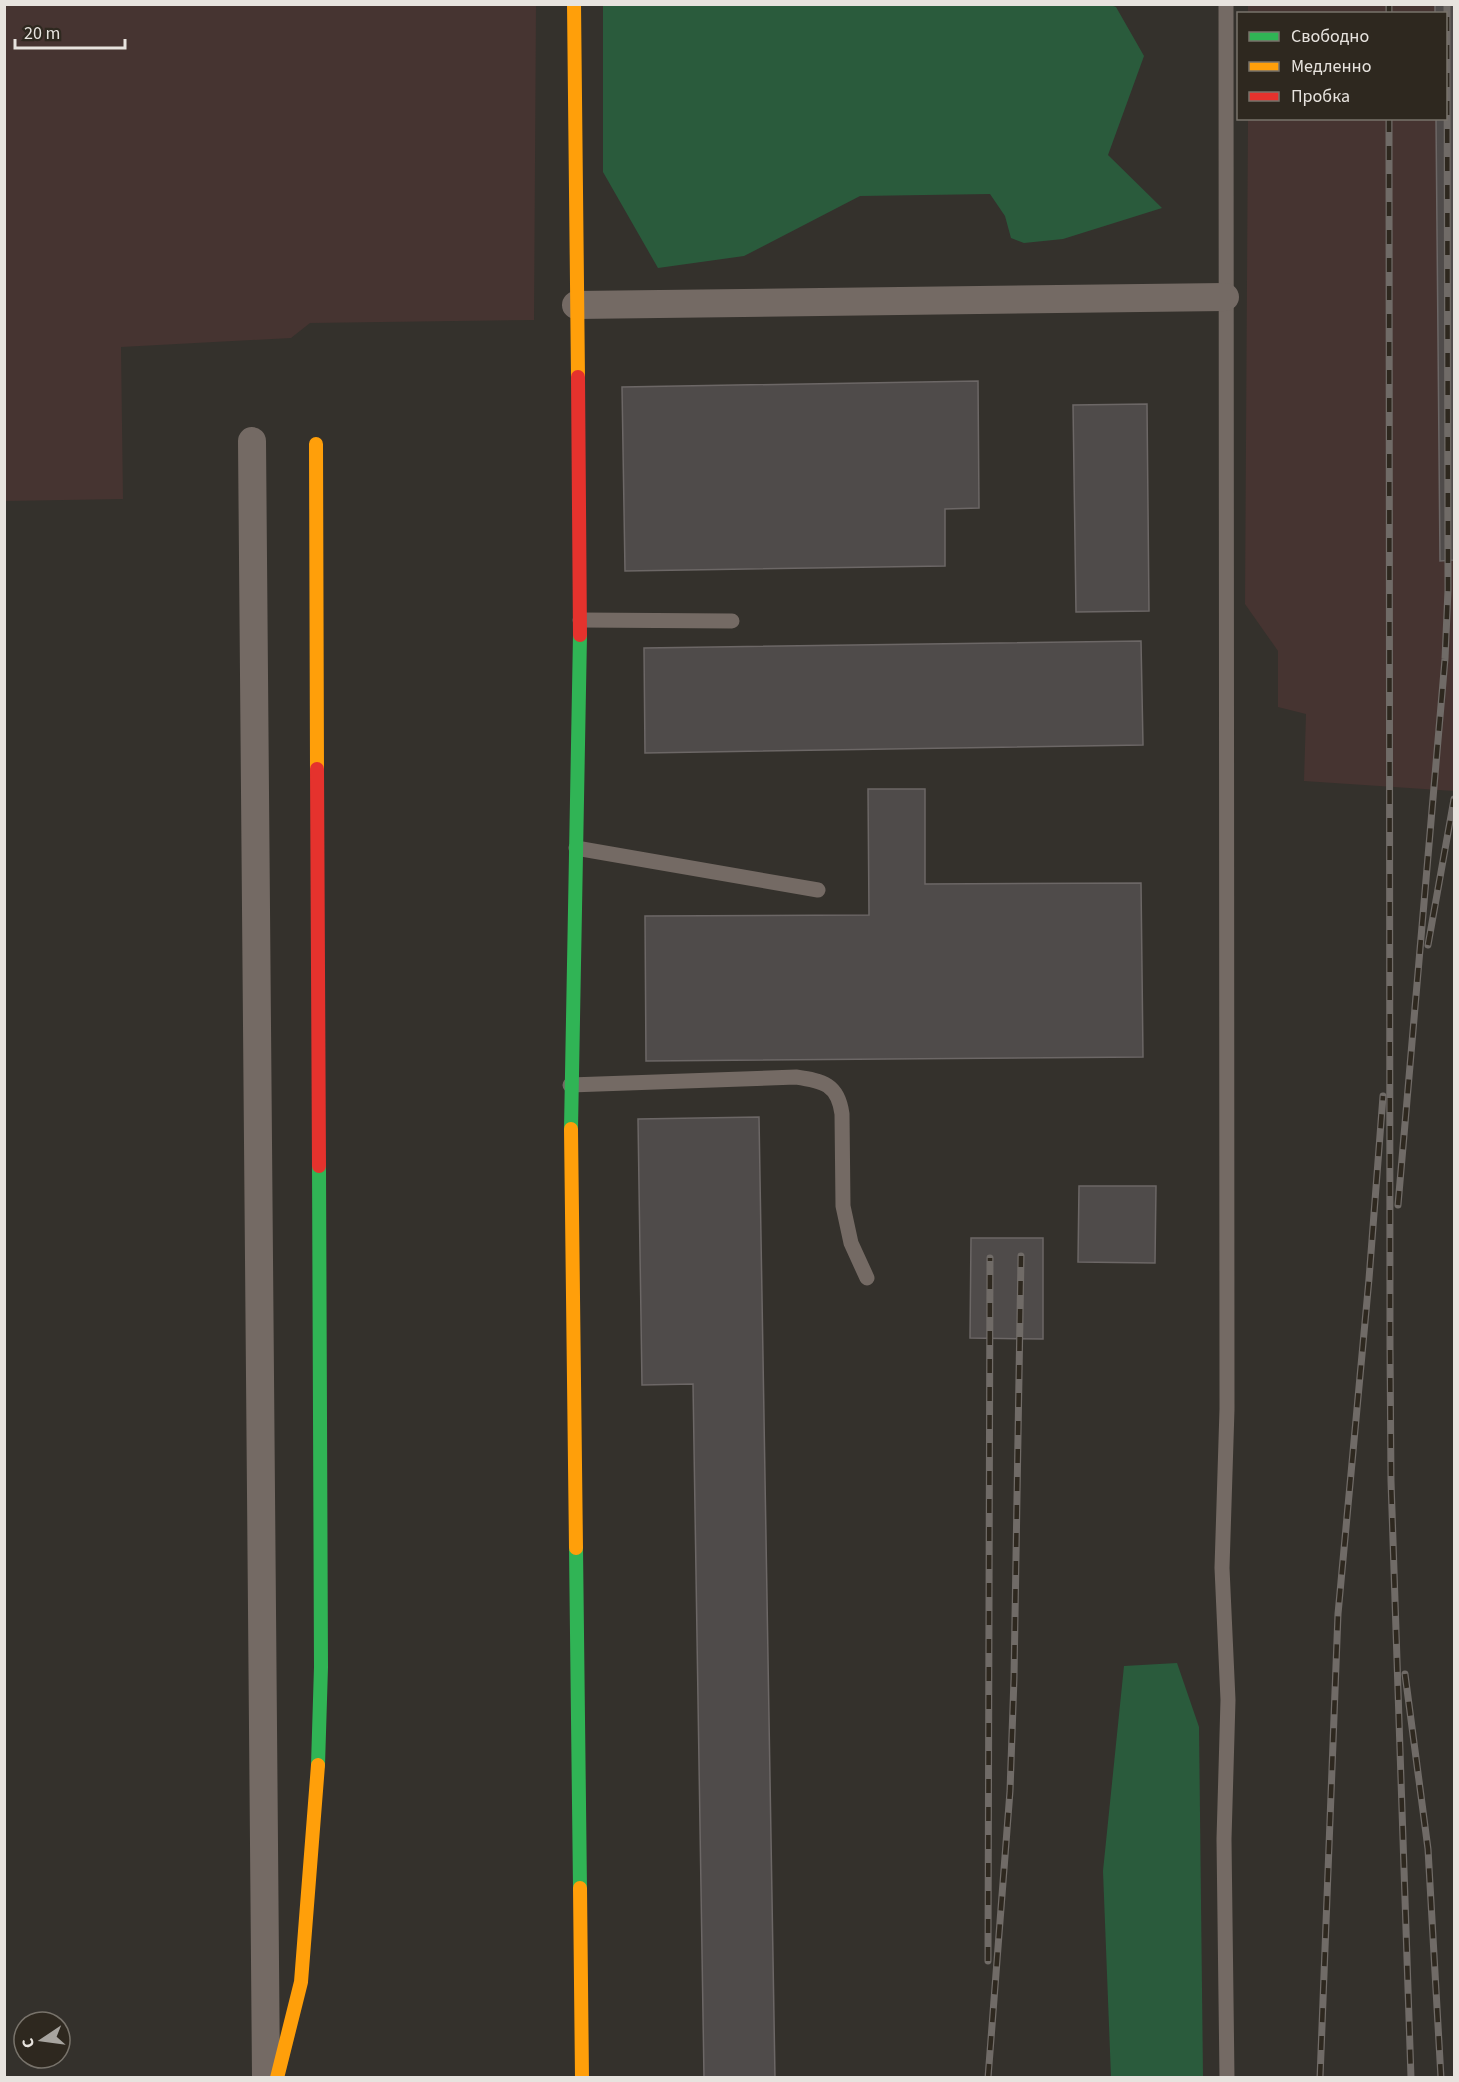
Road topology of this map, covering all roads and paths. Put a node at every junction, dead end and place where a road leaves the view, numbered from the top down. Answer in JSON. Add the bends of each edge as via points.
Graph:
{"nodes":[{"id":1,"x":574,"y":4,"type":"edge"},
{"id":2,"x":1226,"y":4,"type":"edge"},
{"id":3,"x":1225,"y":297,"type":"junction"},
{"id":4,"x":576,"y":305,"type":"junction"},
{"id":5,"x":252,"y":441,"type":"dead end"},
{"id":6,"x":316,"y":444,"type":"dead end"},
{"id":7,"x":580,"y":620,"type":"junction"},
{"id":8,"x":732,"y":621,"type":"dead end"},
{"id":9,"x":576,"y":848,"type":"junction"},
{"id":10,"x":819,"y":890,"type":"dead end"},
{"id":11,"x":570,"y":1085,"type":"junction"},
{"id":12,"x":867,"y":1278,"type":"dead end"},
{"id":13,"x":266,"y":2078,"type":"edge"},
{"id":14,"x":277,"y":2078,"type":"edge"},
{"id":15,"x":582,"y":2078,"type":"edge"},
{"id":16,"x":1227,"y":2078,"type":"edge"}],
"edges":[{"from":1,"to":4,"type":"street"},
{"from":2,"to":3,"type":"lane"},
{"from":3,"to":4,"type":"street"},
{"from":3,"to":16,"type":"lane","via":[[1227,1409],[1222,1568],[1228,1700],[1224,1839]]},
{"from":4,"to":7,"type":"street"},
{"from":5,"to":13,"type":"street"},
{"from":6,"to":14,"type":"street","via":[[321,1667],[318,1780],[301,1982]]},
{"from":7,"to":8,"type":"lane"},
{"from":7,"to":9,"type":"street"},
{"from":9,"to":10,"type":"lane"},
{"from":9,"to":11,"type":"street"},
{"from":11,"to":12,"type":"lane","via":[[796,1077],[825,1084],[840,1100],[843,1206],[851,1243]]},
{"from":11,"to":15,"type":"street"}]}
